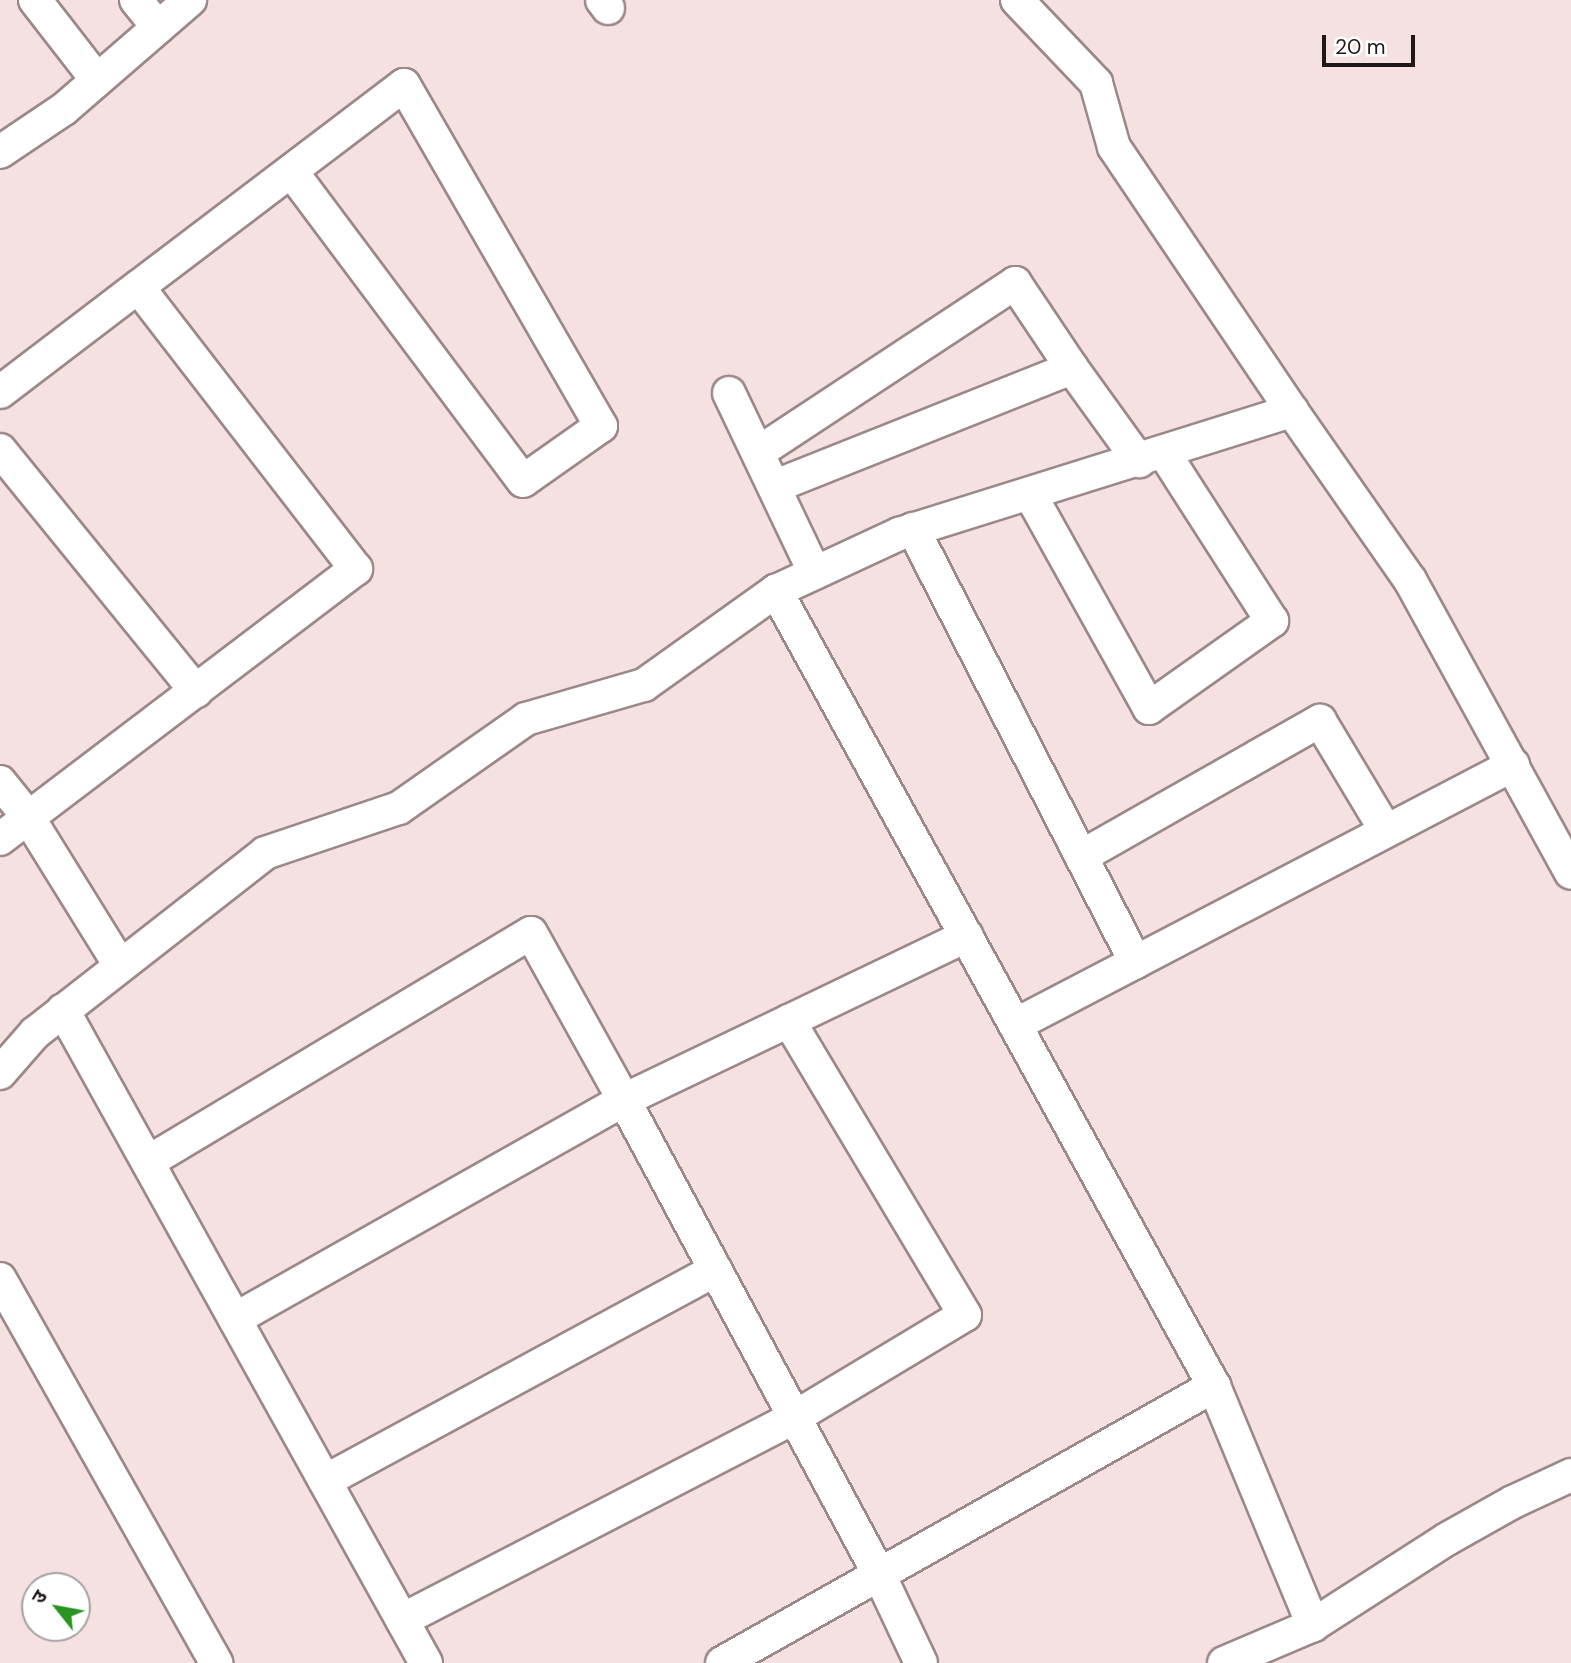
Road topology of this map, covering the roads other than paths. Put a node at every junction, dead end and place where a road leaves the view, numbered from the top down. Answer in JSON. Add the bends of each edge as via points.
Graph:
{"nodes":[{"id":1,"x":35,"y":0,"type":"edge"},
{"id":2,"x":136,"y":0,"type":"edge"},
{"id":3,"x":190,"y":0,"type":"edge"},
{"id":4,"x":1017,"y":0,"type":"edge"},
{"id":5,"x":158,"y":27,"type":"junction"},
{"id":6,"x":97,"y":80,"type":"junction"},
{"id":7,"x":1,"y":149,"type":"edge"},
{"id":8,"x":291,"y":170,"type":"junction"},
{"id":9,"x":138,"y":287,"type":"junction"},
{"id":10,"x":1072,"y":368,"type":"junction"},
{"id":11,"x":0,"y":392,"type":"edge"},
{"id":12,"x":729,"y":393,"type":"dead end"},
{"id":13,"x":1292,"y":411,"type":"junction"},
{"id":14,"x":0,"y":450,"type":"edge"},
{"id":15,"x":759,"y":452,"type":"junction"},
{"id":16,"x":1151,"y":457,"type":"junction"},
{"id":17,"x":775,"y":486,"type":"junction"},
{"id":18,"x":1030,"y":494,"type":"junction"},
{"id":19,"x":913,"y":529,"type":"junction"},
{"id":20,"x":816,"y":573,"type":"junction"},
{"id":21,"x":776,"y":591,"type":"junction"},
{"id":22,"x":196,"y":691,"type":"junction"},
{"id":23,"x":1513,"y":765,"type":"junction"},
{"id":24,"x":0,"y":782,"type":"edge"},
{"id":25,"x":28,"y":817,"type":"junction"},
{"id":26,"x":1386,"y":831,"type":"junction"},
{"id":27,"x":0,"y":839,"type":"edge"},
{"id":28,"x":1082,"y":856,"type":"junction"},
{"id":29,"x":1571,"y":873,"type":"edge"},
{"id":30,"x":967,"y":936,"type":"junction"},
{"id":31,"x":1136,"y":962,"type":"junction"},
{"id":32,"x":119,"y":964,"type":"junction"},
{"id":33,"x":63,"y":1010,"type":"junction"},
{"id":34,"x":789,"y":1021,"type":"junction"},
{"id":35,"x":1015,"y":1025,"type":"junction"},
{"id":36,"x":0,"y":1073,"type":"edge"},
{"id":37,"x":624,"y":1100,"type":"junction"},
{"id":38,"x":148,"y":1162,"type":"junction"},
{"id":39,"x":716,"y":1270,"type":"junction"},
{"id":40,"x":3,"y":1292,"type":"edge"},
{"id":41,"x":235,"y":1319,"type":"junction"},
{"id":42,"x":1214,"y":1386,"type":"junction"},
{"id":43,"x":795,"y":1417,"type":"junction"},
{"id":44,"x":1571,"y":1475,"type":"edge"},
{"id":45,"x":325,"y":1481,"type":"junction"},
{"id":46,"x":880,"y":1574,"type":"junction"},
{"id":47,"x":402,"y":1620,"type":"junction"},
{"id":48,"x":1313,"y":1625,"type":"junction"},
{"id":49,"x":216,"y":1663,"type":"edge"},
{"id":50,"x":426,"y":1663,"type":"edge"},
{"id":51,"x":722,"y":1663,"type":"edge"},
{"id":52,"x":922,"y":1663,"type":"edge"},
{"id":53,"x":1224,"y":1663,"type":"edge"}],
"edges":[{"from":1,"to":6,"type":"street"},
{"from":2,"to":5,"type":"street"},
{"from":3,"to":5,"type":"street"},
{"from":4,"to":13,"type":"street","via":[[1096,83],[1114,147]]},
{"from":5,"to":6,"type":"street"},
{"from":6,"to":7,"type":"street","via":[[64,109]]},
{"from":8,"to":8,"type":"street","via":[[404,85],[601,425],[523,481]]},
{"from":8,"to":9,"type":"street"},
{"from":9,"to":11,"type":"street"},
{"from":9,"to":22,"type":"street","via":[[356,569]]},
{"from":10,"to":15,"type":"street","via":[[1015,283]]},
{"from":10,"to":16,"type":"street"},
{"from":10,"to":17,"type":"street"},
{"from":12,"to":15,"type":"street"},
{"from":13,"to":16,"type":"street"},
{"from":13,"to":23,"type":"street","via":[[1410,580]]},
{"from":14,"to":22,"type":"street"},
{"from":15,"to":17,"type":"street"},
{"from":16,"to":18,"type":"street"},
{"from":16,"to":18,"type":"street","via":[[1272,621],[1149,708]]},
{"from":17,"to":20,"type":"street"},
{"from":18,"to":19,"type":"street"},
{"from":19,"to":20,"type":"street"},
{"from":19,"to":28,"type":"street"},
{"from":20,"to":21,"type":"street"},
{"from":21,"to":30,"type":"street"},
{"from":21,"to":32,"type":"street","via":[[644,685],[526,719],[399,808],[265,853]]},
{"from":22,"to":25,"type":"street"},
{"from":23,"to":26,"type":"street"},
{"from":23,"to":29,"type":"street"},
{"from":24,"to":25,"type":"street"},
{"from":25,"to":27,"type":"street"},
{"from":25,"to":32,"type":"street"},
{"from":26,"to":28,"type":"street","via":[[1320,721]]},
{"from":26,"to":31,"type":"street"},
{"from":28,"to":31,"type":"street"},
{"from":30,"to":34,"type":"street"},
{"from":30,"to":35,"type":"street"},
{"from":31,"to":35,"type":"street"},
{"from":32,"to":33,"type":"street"},
{"from":33,"to":36,"type":"street","via":[[35,1033]]},
{"from":33,"to":38,"type":"street"},
{"from":34,"to":37,"type":"street"},
{"from":34,"to":43,"type":"street","via":[[965,1315]]},
{"from":35,"to":42,"type":"street"},
{"from":37,"to":38,"type":"street","via":[[531,933]]},
{"from":37,"to":39,"type":"street"},
{"from":37,"to":41,"type":"street"},
{"from":38,"to":41,"type":"street"},
{"from":39,"to":43,"type":"street"},
{"from":39,"to":45,"type":"street"},
{"from":40,"to":49,"type":"street"},
{"from":41,"to":45,"type":"street"},
{"from":42,"to":46,"type":"street"},
{"from":42,"to":48,"type":"street"},
{"from":43,"to":46,"type":"street"},
{"from":43,"to":47,"type":"street"},
{"from":44,"to":48,"type":"street","via":[[1447,1539]]},
{"from":45,"to":47,"type":"street"},
{"from":46,"to":51,"type":"street"},
{"from":46,"to":52,"type":"street"},
{"from":47,"to":50,"type":"street"},
{"from":48,"to":53,"type":"street"}]}
